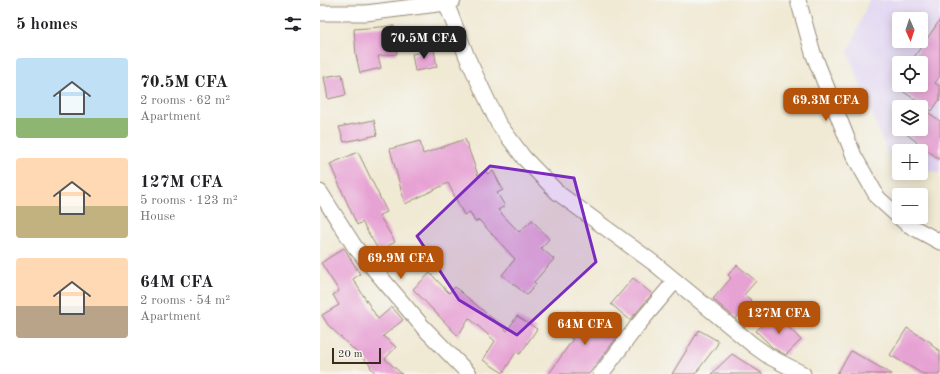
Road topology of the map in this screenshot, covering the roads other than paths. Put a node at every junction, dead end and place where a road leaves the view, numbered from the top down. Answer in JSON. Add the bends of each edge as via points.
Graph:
{"nodes":[{"id":1,"x":798,"y":0,"type":"edge"},
{"id":2,"x":450,"y":2,"type":"edge"},
{"id":3,"x":320,"y":13,"type":"edge"},
{"id":4,"x":320,"y":192,"type":"edge"},
{"id":5,"x":892,"y":211,"type":"edge"},
{"id":6,"x":907,"y":224,"type":"edge"},
{"id":7,"x":940,"y":242,"type":"edge"},
{"id":8,"x":675,"y":281,"type":"junction"},
{"id":9,"x":469,"y":374,"type":"edge"},
{"id":10,"x":601,"y":374,"type":"edge"},
{"id":11,"x":803,"y":374,"type":"edge"}],
"edges":[{"from":1,"to":5,"type":"street","via":[[813,53],[854,156],[878,198]]},
{"from":2,"to":3,"type":"street","via":[[366,13]]},
{"from":2,"to":8,"type":"street","via":[[467,57],[498,122],[524,158],[558,193]]},
{"from":4,"to":9,"type":"street","via":[[355,246],[423,327]]},
{"from":6,"to":7,"type":"street"},
{"from":8,"to":10,"type":"street"},
{"from":8,"to":11,"type":"street","via":[[753,345]]}]}
